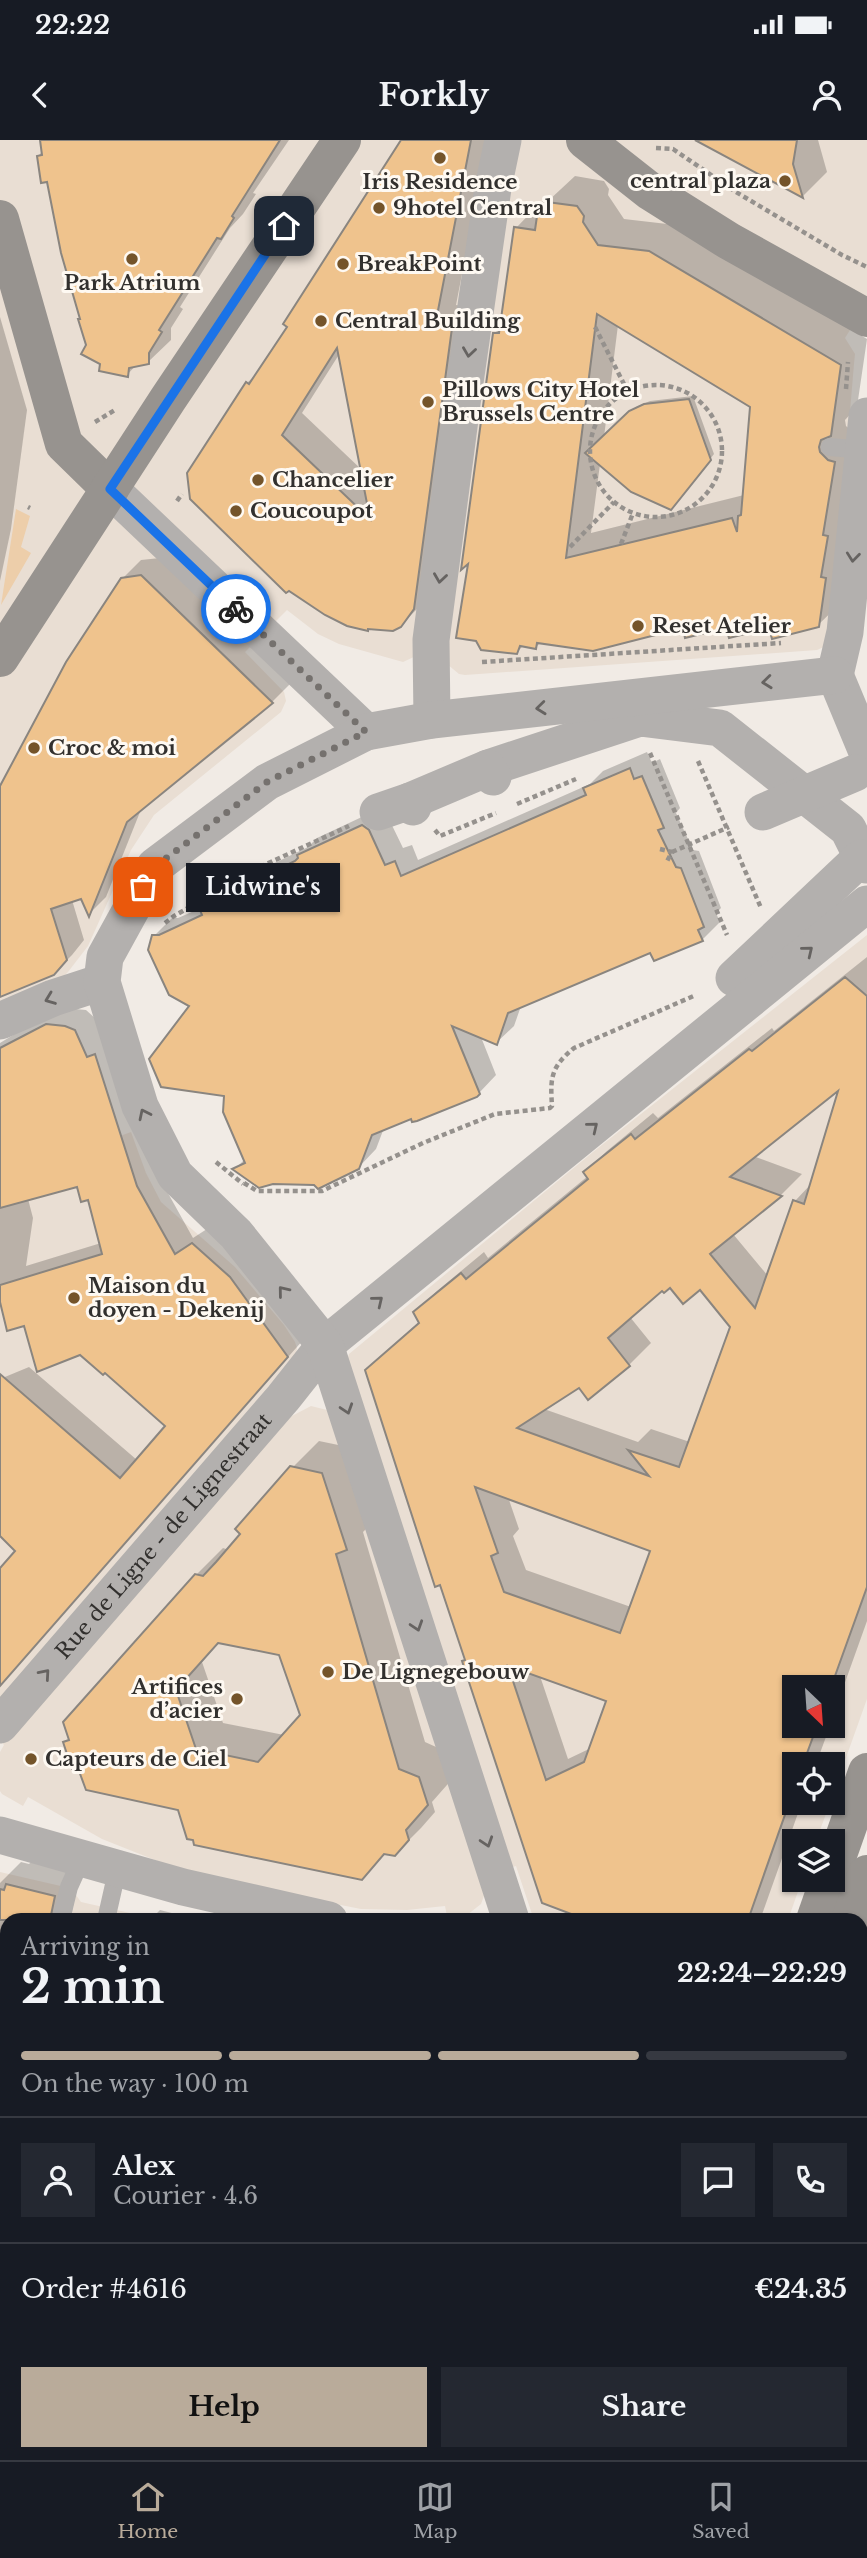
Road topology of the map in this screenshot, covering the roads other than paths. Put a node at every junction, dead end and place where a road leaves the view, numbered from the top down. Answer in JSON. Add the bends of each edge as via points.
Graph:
{"nodes":[{"id":1,"x":342,"y":140,"type":"edge"},
{"id":2,"x":503,"y":140,"type":"edge"},
{"id":3,"x":583,"y":141,"type":"edge"},
{"id":4,"x":2,"y":232,"type":"edge"},
{"id":5,"x":867,"y":318,"type":"edge"},
{"id":6,"x":854,"y":438,"type":"edge"},
{"id":7,"x":110,"y":489,"type":"junction"},
{"id":8,"x":0,"y":659,"type":"edge"},
{"id":9,"x":835,"y":675,"type":"junction"},
{"id":10,"x":674,"y":693,"type":"junction"},
{"id":11,"x":432,"y":720,"type":"junction"},
{"id":12,"x":366,"y":732,"type":"junction"},
{"id":13,"x":702,"y":744,"type":"junction"},
{"id":14,"x":861,"y":762,"type":"edge"},
{"id":15,"x":805,"y":794,"type":"junction"},
{"id":16,"x":401,"y":807,"type":"road end"},
{"id":17,"x":748,"y":819,"type":"road end"},
{"id":18,"x":861,"y":849,"type":"edge"},
{"id":19,"x":867,"y":904,"type":"edge"},
{"id":20,"x":734,"y":978,"type":"road end"},
{"id":21,"x":102,"y":982,"type":"junction"},
{"id":22,"x":0,"y":1021,"type":"edge"},
{"id":23,"x":325,"y":1345,"type":"junction"},
{"id":24,"x":0,"y":1725,"type":"edge"},
{"id":25,"x":867,"y":1772,"type":"edge"},
{"id":26,"x":0,"y":1835,"type":"edge"},
{"id":27,"x":845,"y":1835,"type":"edge"},
{"id":28,"x":82,"y":1858,"type":"junction"},
{"id":29,"x":118,"y":1867,"type":"junction"},
{"id":30,"x":867,"y":1874,"type":"edge"},
{"id":31,"x":825,"y":1892,"type":"edge"},
{"id":32,"x":63,"y":1913,"type":"edge"},
{"id":33,"x":108,"y":1913,"type":"edge"},
{"id":34,"x":297,"y":1913,"type":"edge"},
{"id":35,"x":509,"y":1913,"type":"edge"},
{"id":36,"x":817,"y":1913,"type":"edge"},
{"id":37,"x":853,"y":1913,"type":"edge"}],
"edges":[{"from":1,"to":7,"type":"street"},
{"from":2,"to":11,"type":"street","one_way":true,"via":[[431,640]]},
{"from":3,"to":5,"type":"street","via":[[651,192],[729,241]]},
{"from":4,"to":7,"type":"street","via":[[64,444]]},
{"from":6,"to":9,"type":"street","one_way":true,"via":[[845,632]]},
{"from":7,"to":8,"type":"street"},
{"from":7,"to":12,"type":"street"},
{"from":9,"to":10,"type":"street","one_way":true},
{"from":9,"to":14,"type":"street"},
{"from":10,"to":11,"type":"street","one_way":true},
{"from":10,"to":13,"type":"lane"},
{"from":11,"to":12,"type":"street"},
{"from":12,"to":21,"type":"street","via":[[267,782],[156,866],[105,957]]},
{"from":13,"to":15,"type":"street"},
{"from":13,"to":16,"type":"street","via":[[640,718],[497,791]]},
{"from":14,"to":15,"type":"street"},
{"from":15,"to":17,"type":"street"},
{"from":15,"to":18,"type":"street"},
{"from":18,"to":20,"type":"street","via":[[772,925]]},
{"from":23,"to":19,"type":"street","name":"Rue de Ligne - de Lignestraat","one_way":true,"via":[[539,1156]]},
{"from":21,"to":22,"type":"street","one_way":true},
{"from":23,"to":21,"type":"street","one_way":true,"via":[[236,1234],[176,1175],[140,1106]]},
{"from":24,"to":23,"type":"street","name":"Rue de Ligne - de Lignestraat","one_way":true},
{"from":23,"to":35,"type":"street","one_way":true},
{"from":25,"to":27,"type":"street"},
{"from":26,"to":28,"type":"street"},
{"from":28,"to":29,"type":"street"},
{"from":28,"to":32,"type":"lane"},
{"from":29,"to":33,"type":"lane"},
{"from":29,"to":34,"type":"street"},
{"from":30,"to":37,"type":"street"},
{"from":31,"to":36,"type":"street"}]}
